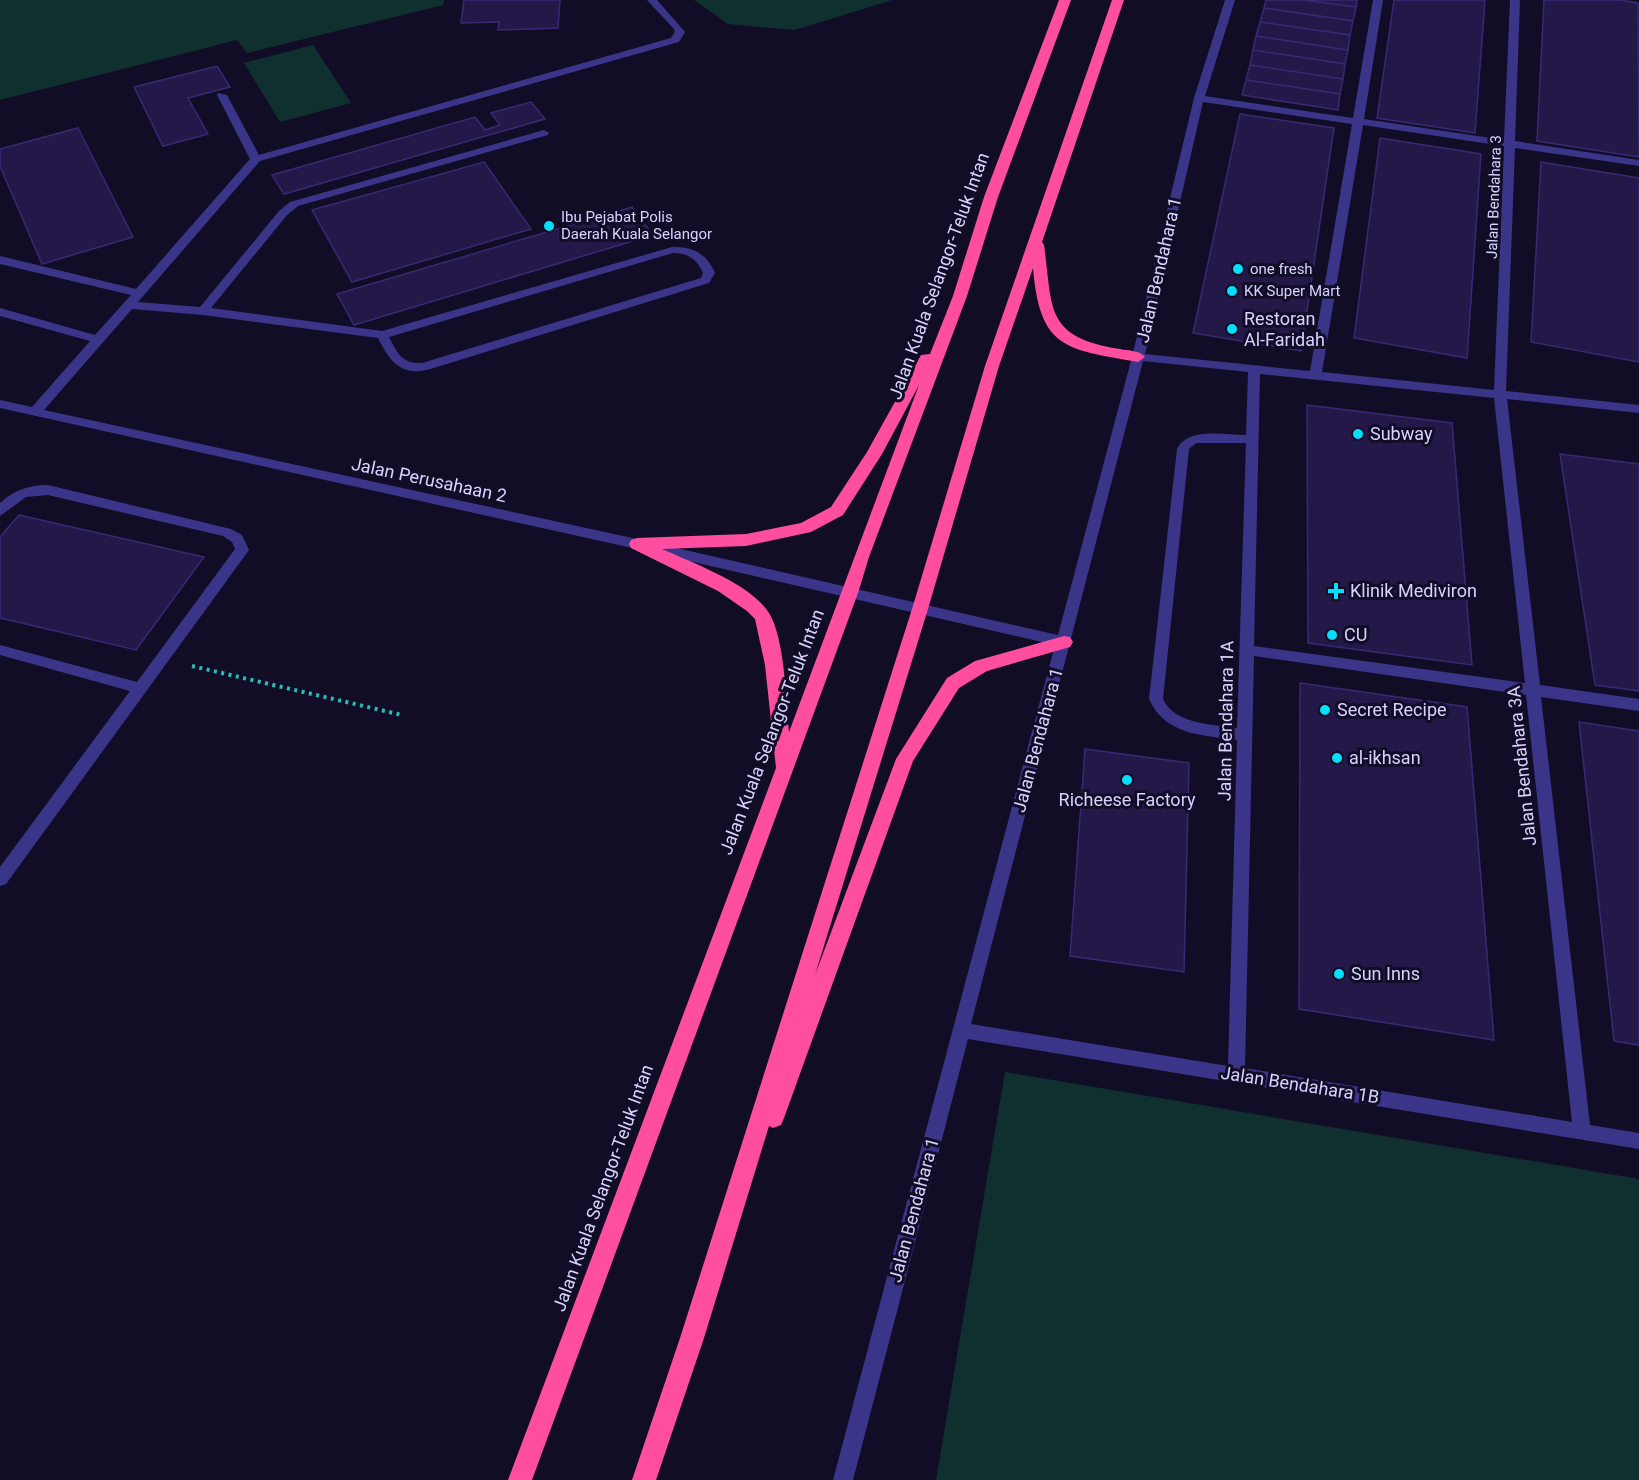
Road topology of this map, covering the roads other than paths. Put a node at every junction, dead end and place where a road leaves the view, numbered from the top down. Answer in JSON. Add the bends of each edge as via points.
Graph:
{"nodes":[{"id":1,"x":652,"y":0,"type":"edge"},
{"id":2,"x":1065,"y":0,"type":"edge"},
{"id":3,"x":1118,"y":0,"type":"edge"},
{"id":4,"x":1230,"y":0,"type":"edge"},
{"id":5,"x":1378,"y":0,"type":"edge"},
{"id":6,"x":1515,"y":0,"type":"edge"},
{"id":7,"x":222,"y":95,"type":"dead end"},
{"id":8,"x":1199,"y":98,"type":"junction"},
{"id":9,"x":1359,"y":122,"type":"junction"},
{"id":10,"x":544,"y":133,"type":"dead end"},
{"id":11,"x":1511,"y":144,"type":"junction"},
{"id":12,"x":256,"y":159,"type":"junction"},
{"id":13,"x":1639,"y":163,"type":"edge"},
{"id":14,"x":1037,"y":240,"type":"junction"},
{"id":15,"x":0,"y":261,"type":"edge"},
{"id":16,"x":140,"y":293,"type":"junction"},
{"id":17,"x":960,"y":296,"type":"junction"},
{"id":18,"x":130,"y":305,"type":"junction"},
{"id":19,"x":203,"y":311,"type":"junction"},
{"id":20,"x":0,"y":312,"type":"edge"},
{"id":21,"x":382,"y":335,"type":"junction"},
{"id":22,"x":99,"y":340,"type":"junction"},
{"id":23,"x":1138,"y":357,"type":"junction"},
{"id":24,"x":1254,"y":368,"type":"junction"},
{"id":25,"x":1316,"y":374,"type":"junction"},
{"id":26,"x":1500,"y":395,"type":"junction"},
{"id":27,"x":0,"y":404,"type":"edge"},
{"id":28,"x":1639,"y":409,"type":"edge"},
{"id":29,"x":35,"y":412,"type":"junction"},
{"id":30,"x":1252,"y":439,"type":"junction"},
{"id":31,"x":0,"y":511,"type":"edge"},
{"id":32,"x":638,"y":544,"type":"junction"},
{"id":33,"x":850,"y":593,"type":"junction"},
{"id":34,"x":920,"y":609,"type":"junction"},
{"id":35,"x":1064,"y":642,"type":"junction"},
{"id":36,"x":0,"y":650,"type":"edge"},
{"id":37,"x":1247,"y":650,"type":"junction"},
{"id":38,"x":140,"y":688,"type":"junction"},
{"id":39,"x":1533,"y":690,"type":"junction"},
{"id":40,"x":1639,"y":705,"type":"edge"},
{"id":41,"x":1245,"y":735,"type":"junction"},
{"id":42,"x":784,"y":770,"type":"junction"},
{"id":43,"x":0,"y":879,"type":"edge"},
{"id":44,"x":962,"y":1030,"type":"junction"},
{"id":45,"x":1236,"y":1075,"type":"junction"},
{"id":46,"x":1582,"y":1132,"type":"junction"},
{"id":47,"x":1639,"y":1142,"type":"edge"},
{"id":48,"x":692,"y":1338,"type":"junction"},
{"id":49,"x":520,"y":1480,"type":"edge"},
{"id":50,"x":644,"y":1480,"type":"edge"},
{"id":51,"x":843,"y":1480,"type":"edge"}],
"edges":[{"from":1,"to":12,"type":"street","via":[[678,28],[675,40]]},
{"from":2,"to":17,"type":"highway","name":"Jalan Kuala Selangor-Teluk Intan","via":[[991,197]]},
{"from":3,"to":14,"type":"highway"},
{"from":4,"to":8,"type":"street","name":"Jalan Bendahara 1"},
{"from":5,"to":9,"type":"street"},
{"from":6,"to":11,"type":"street","name":"Jalan Bendahara 3"},
{"from":7,"to":12,"type":"street"},
{"from":8,"to":9,"type":"street"},
{"from":8,"to":23,"type":"street","name":"Jalan Bendahara 1"},
{"from":9,"to":11,"type":"street"},
{"from":9,"to":25,"type":"street"},
{"from":10,"to":19,"type":"street","via":[[294,204]]},
{"from":11,"to":13,"type":"street"},
{"from":11,"to":26,"type":"street","name":"Jalan Bendahara 3"},
{"from":12,"to":16,"type":"street"},
{"from":14,"to":23,"type":"highway","via":[[1047,314],[1060,333],[1082,347]]},
{"from":14,"to":34,"type":"highway","via":[[992,366]]},
{"from":15,"to":16,"type":"street"},
{"from":16,"to":18,"type":"street"},
{"from":17,"to":32,"type":"highway","via":[[874,454],[837,511],[805,528],[746,540]]},
{"from":17,"to":33,"type":"highway","name":"Jalan Kuala Selangor-Teluk Intan"},
{"from":18,"to":19,"type":"street"},
{"from":18,"to":22,"type":"street"},
{"from":19,"to":21,"type":"street"},
{"from":20,"to":22,"type":"street"},
{"from":21,"to":21,"type":"street","via":[[672,250],[691,251],[709,273],[696,284],[423,367],[402,366]]},
{"from":22,"to":29,"type":"street"},
{"from":23,"to":24,"type":"street"},
{"from":23,"to":35,"type":"street","name":"Jalan Bendahara 1"},
{"from":24,"to":25,"type":"street"},
{"from":24,"to":30,"type":"street","name":"Jalan Bendahara 1A"},
{"from":25,"to":26,"type":"street"},
{"from":26,"to":28,"type":"street"},
{"from":26,"to":39,"type":"street","name":"Jalan Bendahara 3A"},
{"from":27,"to":29,"type":"street","name":"Jalan Perusahaan 2"},
{"from":29,"to":32,"type":"street","name":"Jalan Perusahaan 2"},
{"from":30,"to":37,"type":"street","name":"Jalan Bendahara 1A"},
{"from":30,"to":41,"type":"street","via":[[1194,439],[1183,449],[1156,699],[1167,718]]},
{"from":31,"to":38,"type":"street","via":[[26,492],[48,490],[235,536],[242,550],[237,559]]},
{"from":32,"to":33,"type":"street","name":"Jalan Perusahaan 2"},
{"from":32,"to":42,"type":"highway","via":[[738,595],[762,616],[769,637]]},
{"from":33,"to":34,"type":"street","name":"Jalan Perusahaan 2"},
{"from":33,"to":42,"type":"highway","name":"Jalan Kuala Selangor-Teluk Intan"},
{"from":34,"to":35,"type":"street","name":"Jalan Perusahaan 2"},
{"from":34,"to":48,"type":"highway"},
{"from":35,"to":44,"type":"street","name":"Jalan Bendahara 1"},
{"from":35,"to":48,"type":"highway","via":[[981,666],[953,683],[904,759]]},
{"from":36,"to":38,"type":"street"},
{"from":37,"to":39,"type":"street"},
{"from":37,"to":41,"type":"street","name":"Jalan Bendahara 1A"},
{"from":38,"to":43,"type":"street"},
{"from":39,"to":40,"type":"street"},
{"from":39,"to":46,"type":"street","name":"Jalan Bendahara 3A"},
{"from":41,"to":45,"type":"street","name":"Jalan Bendahara 1A"},
{"from":42,"to":49,"type":"highway","name":"Jalan Kuala Selangor-Teluk Intan"},
{"from":44,"to":45,"type":"street","name":"Jalan Bendahara 1B"},
{"from":44,"to":51,"type":"street","name":"Jalan Bendahara 1"},
{"from":45,"to":46,"type":"street","name":"Jalan Bendahara 1B"},
{"from":46,"to":47,"type":"street","name":"Jalan Bendahara 1B"},
{"from":48,"to":50,"type":"highway"}]}
